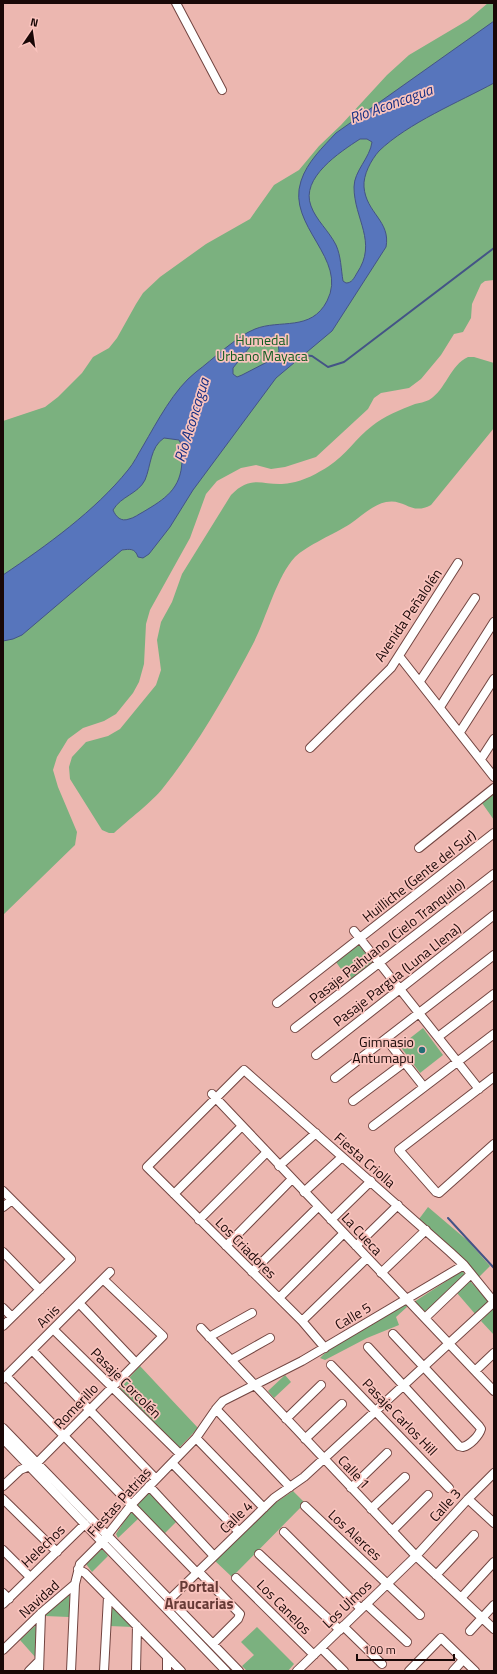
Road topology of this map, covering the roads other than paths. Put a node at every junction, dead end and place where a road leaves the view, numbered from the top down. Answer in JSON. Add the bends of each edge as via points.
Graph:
{"nodes":[{"id":1,"x":176,"y":3,"type":"edge"},
{"id":2,"x":222,"y":90,"type":"dead end"},
{"id":3,"x":458,"y":563,"type":"dead end"},
{"id":4,"x":475,"y":598,"type":"dead end"},
{"id":5,"x":494,"y":622,"type":"edge"},
{"id":6,"x":399,"y":656,"type":"junction"},
{"id":7,"x":494,"y":679,"type":"edge"},
{"id":8,"x":420,"y":682,"type":"junction"},
{"id":9,"x":440,"y":707,"type":"junction"},
{"id":10,"x":460,"y":732,"type":"junction"},
{"id":11,"x":494,"y":739,"type":"edge"},
{"id":12,"x":310,"y":748,"type":"dead end"},
{"id":13,"x":481,"y":759,"type":"junction"},
{"id":14,"x":494,"y":777,"type":"edge"},
{"id":15,"x":494,"y":788,"type":"edge"},
{"id":16,"x":494,"y":833,"type":"edge"},
{"id":17,"x":418,"y":848,"type":"dead end"},
{"id":18,"x":494,"y":874,"type":"edge"},
{"id":19,"x":494,"y":915,"type":"edge"},
{"id":20,"x":354,"y":931,"type":"dead end"},
{"id":21,"x":359,"y":939,"type":"junction"},
{"id":22,"x":494,"y":955,"type":"edge"},
{"id":23,"x":380,"y":963,"type":"junction"},
{"id":24,"x":400,"y":988,"type":"junction"},
{"id":25,"x":494,"y":994,"type":"edge"},
{"id":26,"x":277,"y":1003,"type":"dead end"},
{"id":27,"x":419,"y":1014,"type":"junction"},
{"id":28,"x":295,"y":1028,"type":"dead end"},
{"id":29,"x":494,"y":1034,"type":"edge"},
{"id":30,"x":438,"y":1037,"type":"junction"},
{"id":31,"x":386,"y":1038,"type":"junction"},
{"id":32,"x":316,"y":1055,"type":"dead end"},
{"id":33,"x":405,"y":1062,"type":"junction"},
{"id":34,"x":457,"y":1062,"type":"junction"},
{"id":35,"x":494,"y":1077,"type":"edge"},
{"id":36,"x":335,"y":1078,"type":"dead end"},
{"id":37,"x":424,"y":1087,"type":"junction"},
{"id":38,"x":480,"y":1089,"type":"junction"},
{"id":39,"x":214,"y":1096,"type":"junction"},
{"id":40,"x":353,"y":1101,"type":"dead end"},
{"id":41,"x":242,"y":1126,"type":"junction"},
{"id":42,"x":373,"y":1126,"type":"dead end"},
{"id":43,"x":316,"y":1133,"type":"junction"},
{"id":44,"x":494,"y":1144,"type":"edge"},
{"id":45,"x":267,"y":1152,"type":"junction"},
{"id":46,"x":342,"y":1157,"type":"junction"},
{"id":47,"x":279,"y":1166,"type":"junction"},
{"id":48,"x":292,"y":1179,"type":"junction"},
{"id":49,"x":370,"y":1181,"type":"junction"},
{"id":50,"x":3,"y":1191,"type":"edge"},
{"id":51,"x":304,"y":1192,"type":"junction"},
{"id":52,"x":174,"y":1194,"type":"junction"},
{"id":53,"x":12,"y":1200,"type":"junction"},
{"id":54,"x":398,"y":1205,"type":"junction"},
{"id":55,"x":3,"y":1207,"type":"edge"},
{"id":56,"x":318,"y":1207,"type":"junction"},
{"id":57,"x":199,"y":1220,"type":"junction"},
{"id":58,"x":331,"y":1220,"type":"junction"},
{"id":59,"x":426,"y":1230,"type":"junction"},
{"id":60,"x":344,"y":1234,"type":"junction"},
{"id":61,"x":226,"y":1246,"type":"junction"},
{"id":62,"x":356,"y":1246,"type":"junction"},
{"id":63,"x":3,"y":1252,"type":"edge"},
{"id":64,"x":367,"y":1258,"type":"junction"},
{"id":65,"x":464,"y":1265,"type":"junction"},
{"id":66,"x":110,"y":1272,"type":"dead end"},
{"id":67,"x":252,"y":1272,"type":"junction"},
{"id":68,"x":381,"y":1273,"type":"junction"},
{"id":69,"x":471,"y":1274,"type":"junction"},
{"id":70,"x":103,"y":1279,"type":"junction"},
{"id":71,"x":40,"y":1290,"type":"junction"},
{"id":72,"x":279,"y":1298,"type":"junction"},
{"id":73,"x":407,"y":1300,"type":"junction"},
{"id":74,"x":494,"y":1302,"type":"edge"},
{"id":75,"x":79,"y":1303,"type":"junction"},
{"id":76,"x":3,"y":1308,"type":"edge"},
{"id":77,"x":252,"y":1314,"type":"dead end"},
{"id":78,"x":12,"y":1317,"type":"junction"},
{"id":79,"x":425,"y":1318,"type":"junction"},
{"id":80,"x":302,"y":1321,"type":"junction"},
{"id":81,"x":3,"y":1326,"type":"edge"},
{"id":82,"x":201,"y":1328,"type":"dead end"},
{"id":83,"x":54,"y":1329,"type":"junction"},
{"id":84,"x":393,"y":1334,"type":"dead end"},
{"id":85,"x":209,"y":1337,"type":"junction"},
{"id":86,"x":270,"y":1338,"type":"dead end"},
{"id":87,"x":449,"y":1344,"type":"junction"},
{"id":88,"x":368,"y":1347,"type":"dead end"},
{"id":89,"x":325,"y":1348,"type":"junction"},
{"id":90,"x":32,"y":1350,"type":"junction"},
{"id":91,"x":494,"y":1353,"type":"edge"},
{"id":92,"x":231,"y":1360,"type":"junction"},
{"id":93,"x":136,"y":1363,"type":"junction"},
{"id":94,"x":331,"y":1365,"type":"dead end"},
{"id":95,"x":424,"y":1367,"type":"junction"},
{"id":96,"x":475,"y":1371,"type":"junction"},
{"id":97,"x":4,"y":1377,"type":"edge"},
{"id":98,"x":254,"y":1384,"type":"junction"},
{"id":99,"x":321,"y":1385,"type":"dead end"},
{"id":100,"x":403,"y":1386,"type":"junction"},
{"id":101,"x":112,"y":1388,"type":"junction"},
{"id":102,"x":494,"y":1391,"type":"edge"},
{"id":103,"x":342,"y":1404,"type":"dead end"},
{"id":104,"x":216,"y":1409,"type":"junction"},
{"id":105,"x":90,"y":1410,"type":"junction"},
{"id":106,"x":377,"y":1411,"type":"junction"},
{"id":107,"x":286,"y":1419,"type":"junction"},
{"id":108,"x":3,"y":1428,"type":"edge"},
{"id":109,"x":63,"y":1437,"type":"junction"},
{"id":110,"x":196,"y":1438,"type":"junction"},
{"id":111,"x":305,"y":1439,"type":"junction"},
{"id":112,"x":3,"y":1440,"type":"edge"},
{"id":113,"x":387,"y":1453,"type":"dead end"},
{"id":114,"x":180,"y":1454,"type":"junction"},
{"id":115,"x":324,"y":1459,"type":"junction"},
{"id":116,"x":172,"y":1463,"type":"junction"},
{"id":117,"x":37,"y":1464,"type":"junction"},
{"id":118,"x":29,"y":1466,"type":"junction"},
{"id":119,"x":494,"y":1473,"type":"edge"},
{"id":120,"x":405,"y":1477,"type":"dead end"},
{"id":121,"x":156,"y":1479,"type":"junction"},
{"id":122,"x":3,"y":1486,"type":"edge"},
{"id":123,"x":149,"y":1486,"type":"junction"},
{"id":124,"x":290,"y":1487,"type":"junction"},
{"id":125,"x":352,"y":1488,"type":"junction"},
{"id":126,"x":450,"y":1488,"type":"dead end"},
{"id":127,"x":428,"y":1495,"type":"dead end"},
{"id":128,"x":3,"y":1499,"type":"edge"},
{"id":129,"x":468,"y":1499,"type":"junction"},
{"id":130,"x":132,"y":1504,"type":"junction"},
{"id":131,"x":305,"y":1506,"type":"dead end"},
{"id":132,"x":264,"y":1508,"type":"junction"},
{"id":133,"x":371,"y":1509,"type":"junction"},
{"id":134,"x":494,"y":1523,"type":"edge"},
{"id":135,"x":85,"y":1524,"type":"junction"},
{"id":136,"x":392,"y":1531,"type":"junction"},
{"id":137,"x":239,"y":1532,"type":"junction"},
{"id":138,"x":284,"y":1532,"type":"dead end"},
{"id":139,"x":107,"y":1534,"type":"junction"},
{"id":140,"x":474,"y":1535,"type":"dead end"},
{"id":141,"x":102,"y":1542,"type":"junction"},
{"id":142,"x":3,"y":1550,"type":"edge"},
{"id":143,"x":57,"y":1552,"type":"junction"},
{"id":144,"x":259,"y":1554,"type":"dead end"},
{"id":145,"x":214,"y":1556,"type":"junction"},
{"id":146,"x":416,"y":1556,"type":"junction"},
{"id":147,"x":494,"y":1562,"type":"edge"},
{"id":148,"x":78,"y":1569,"type":"junction"},
{"id":149,"x":198,"y":1572,"type":"junction"},
{"id":150,"x":436,"y":1575,"type":"junction"},
{"id":151,"x":30,"y":1577,"type":"junction"},
{"id":152,"x":236,"y":1578,"type":"dead end"},
{"id":153,"x":75,"y":1584,"type":"junction"},
{"id":154,"x":388,"y":1584,"type":"junction"},
{"id":155,"x":108,"y":1597,"type":"junction"},
{"id":156,"x":5,"y":1598,"type":"edge"},
{"id":157,"x":461,"y":1598,"type":"junction"},
{"id":158,"x":170,"y":1599,"type":"junction"},
{"id":159,"x":494,"y":1605,"type":"edge"},
{"id":160,"x":364,"y":1606,"type":"junction"},
{"id":161,"x":42,"y":1613,"type":"junction"},
{"id":162,"x":420,"y":1615,"type":"dead end"},
{"id":163,"x":482,"y":1618,"type":"junction"},
{"id":164,"x":137,"y":1626,"type":"junction"},
{"id":165,"x":342,"y":1628,"type":"junction"},
{"id":166,"x":494,"y":1629,"type":"edge"},
{"id":167,"x":470,"y":1631,"type":"dead end"},
{"id":168,"x":407,"y":1642,"type":"dead end"},
{"id":169,"x":213,"y":1644,"type":"junction"},
{"id":170,"x":321,"y":1648,"type":"junction"},
{"id":171,"x":3,"y":1650,"type":"edge"},
{"id":172,"x":314,"y":1655,"type":"junction"},
{"id":173,"x":167,"y":1657,"type":"junction"},
{"id":174,"x":463,"y":1660,"type":"junction"},
{"id":175,"x":39,"y":1661,"type":"junction"},
{"id":176,"x":382,"y":1664,"type":"dead end"},
{"id":177,"x":28,"y":1671,"type":"edge"},
{"id":178,"x":38,"y":1671,"type":"edge"},
{"id":179,"x":71,"y":1671,"type":"edge"},
{"id":180,"x":104,"y":1671,"type":"edge"},
{"id":181,"x":136,"y":1671,"type":"edge"},
{"id":182,"x":167,"y":1671,"type":"edge"},
{"id":183,"x":181,"y":1671,"type":"edge"},
{"id":184,"x":226,"y":1671,"type":"edge"},
{"id":185,"x":239,"y":1671,"type":"edge"},
{"id":186,"x":298,"y":1671,"type":"edge"},
{"id":187,"x":344,"y":1671,"type":"edge"},
{"id":188,"x":409,"y":1671,"type":"edge"},
{"id":189,"x":453,"y":1671,"type":"edge"},
{"id":190,"x":475,"y":1671,"type":"edge"}],
"edges":[{"from":1,"to":2,"type":"street"},
{"from":3,"to":6,"type":"street","name":"Avenida Peñalolén"},
{"from":4,"to":8,"type":"street"},
{"from":5,"to":9,"type":"street"},
{"from":6,"to":8,"type":"street"},
{"from":6,"to":12,"type":"street","name":"Avenida Peñalolén","via":[[391,668]]},
{"from":7,"to":10,"type":"street"},
{"from":8,"to":9,"type":"street"},
{"from":9,"to":10,"type":"street"},
{"from":10,"to":13,"type":"street"},
{"from":11,"to":13,"type":"street"},
{"from":13,"to":14,"type":"street"},
{"from":15,"to":17,"type":"street"},
{"from":16,"to":21,"type":"street","name":"Huilliche (Gente del Sur)"},
{"from":18,"to":23,"type":"street","name":"Pasaje Paihuano (Cielo Tranquilo)"},
{"from":19,"to":24,"type":"street","name":"Pasaje Pargua (Luna Llena)"},
{"from":20,"to":21,"type":"street"},
{"from":21,"to":23,"type":"street"},
{"from":21,"to":26,"type":"street","name":"Huilliche (Gente del Sur)"},
{"from":22,"to":27,"type":"street"},
{"from":23,"to":24,"type":"street"},
{"from":23,"to":28,"type":"street","name":"Pasaje Paihuano (Cielo Tranquilo)"},
{"from":24,"to":27,"type":"street"},
{"from":24,"to":32,"type":"street","name":"Pasaje Pargua (Luna Llena)"},
{"from":25,"to":30,"type":"street"},
{"from":27,"to":30,"type":"street"},
{"from":27,"to":31,"type":"street"},
{"from":29,"to":34,"type":"street"},
{"from":30,"to":34,"type":"street"},
{"from":31,"to":33,"type":"street"},
{"from":31,"to":36,"type":"street"},
{"from":33,"to":37,"type":"street"},
{"from":33,"to":40,"type":"street"},
{"from":34,"to":37,"type":"street"},
{"from":34,"to":38,"type":"street"},
{"from":35,"to":38,"type":"street"},
{"from":37,"to":42,"type":"street"},
{"from":38,"to":44,"type":"street","via":[[399,1150],[439,1193]]},
{"from":39,"to":41,"type":"street","name":"La Cueca"},
{"from":39,"to":43,"type":"street","name":"Fiesta Criolla","via":[[244,1070]]},
{"from":39,"to":52,"type":"street","name":"Los Criadores","via":[[147,1167]]},
{"from":41,"to":45,"type":"street","name":"La Cueca"},
{"from":41,"to":52,"type":"street"},
{"from":43,"to":46,"type":"street","name":"Fiesta Criolla"},
{"from":43,"to":47,"type":"street"},
{"from":45,"to":47,"type":"street","name":"La Cueca"},
{"from":45,"to":57,"type":"street"},
{"from":46,"to":49,"type":"street","name":"Fiesta Criolla"},
{"from":46,"to":51,"type":"street"},
{"from":47,"to":48,"type":"street","name":"La Cueca"},
{"from":48,"to":51,"type":"street","name":"La Cueca"},
{"from":48,"to":61,"type":"street"},
{"from":49,"to":54,"type":"street","name":"Fiesta Criolla"},
{"from":49,"to":58,"type":"street"},
{"from":50,"to":53,"type":"street"},
{"from":51,"to":56,"type":"street","name":"La Cueca"},
{"from":52,"to":57,"type":"street","name":"Los Criadores"},
{"from":53,"to":55,"type":"street"},
{"from":53,"to":71,"type":"street","via":[[71,1259]]},
{"from":54,"to":59,"type":"street","name":"Fiesta Criolla"},
{"from":54,"to":62,"type":"street"},
{"from":56,"to":58,"type":"street","name":"La Cueca"},
{"from":56,"to":67,"type":"street"},
{"from":57,"to":61,"type":"street","name":"Los Criadores"},
{"from":58,"to":60,"type":"street","name":"La Cueca"},
{"from":59,"to":65,"type":"street","name":"Fiesta Criolla"},
{"from":59,"to":68,"type":"street"},
{"from":60,"to":62,"type":"street","name":"La Cueca"},
{"from":60,"to":72,"type":"street"},
{"from":61,"to":67,"type":"street","name":"Los Criadores"},
{"from":62,"to":64,"type":"street","name":"La Cueca"},
{"from":63,"to":71,"type":"street"},
{"from":64,"to":68,"type":"street","name":"La Cueca"},
{"from":64,"to":80,"type":"street"},
{"from":65,"to":69,"type":"street","name":"Fiesta Criolla"},
{"from":65,"to":73,"type":"street","name":"Calle 5"},
{"from":66,"to":70,"type":"street","name":"Anis"},
{"from":67,"to":72,"type":"street","name":"Los Criadores"},
{"from":68,"to":73,"type":"street","name":"La Cueca"},
{"from":69,"to":74,"type":"street","name":"Fiesta Criolla"},
{"from":69,"to":79,"type":"street"},
{"from":70,"to":75,"type":"street","name":"Anis"},
{"from":70,"to":93,"type":"street","name":"Romerillo","via":[[163,1336]]},
{"from":71,"to":78,"type":"street"},
{"from":72,"to":80,"type":"street","name":"Los Criadores"},
{"from":73,"to":79,"type":"street","name":"La Cueca"},
{"from":73,"to":89,"type":"street","name":"Calle 5"},
{"from":74,"to":87,"type":"street","name":"Calle 4"},
{"from":75,"to":83,"type":"street","name":"Anis"},
{"from":75,"to":93,"type":"street"},
{"from":76,"to":78,"type":"street"},
{"from":77,"to":85,"type":"street"},
{"from":78,"to":81,"type":"street"},
{"from":79,"to":87,"type":"street","name":"La Cueca"},
{"from":80,"to":89,"type":"street","name":"Los Criadores"},
{"from":82,"to":85,"type":"street","name":"Calle 1"},
{"from":83,"to":90,"type":"street","name":"Anis"},
{"from":83,"to":101,"type":"street","name":"Pasaje Corcolén"},
{"from":84,"to":95,"type":"street"},
{"from":85,"to":92,"type":"street","name":"Calle 1"},
{"from":86,"to":92,"type":"street"},
{"from":87,"to":95,"type":"street","name":"Calle 4"},
{"from":87,"to":96,"type":"street","name":"La Cueca"},
{"from":88,"to":100,"type":"street"},
{"from":89,"to":98,"type":"street","name":"Calle 5"},
{"from":90,"to":97,"type":"street","name":"Anis"},
{"from":90,"to":105,"type":"street"},
{"from":91,"to":96,"type":"street"},
{"from":92,"to":98,"type":"street","name":"Calle 1"},
{"from":93,"to":101,"type":"street","name":"Romerillo"},
{"from":94,"to":106,"type":"street","name":"Pasaje Carlos Hill"},
{"from":95,"to":100,"type":"street","name":"Calle 4"},
{"from":95,"to":100,"type":"street","via":[[481,1429],[480,1433],[463,1447],[459,1446]]},
{"from":96,"to":102,"type":"street","name":"La Cueca"},
{"from":97,"to":109,"type":"street"},
{"from":98,"to":104,"type":"street","name":"Fiestas Patrias","via":[[223,1401]]},
{"from":98,"to":107,"type":"street","name":"Calle 1"},
{"from":99,"to":107,"type":"street"},
{"from":100,"to":106,"type":"street","name":"Calle 4"},
{"from":101,"to":105,"type":"street","name":"Romerillo"},
{"from":101,"to":114,"type":"street","name":"Pasaje Corcolén"},
{"from":103,"to":111,"type":"street"},
{"from":104,"to":110,"type":"street","name":"Fiestas Patrias"},
{"from":104,"to":124,"type":"street"},
{"from":105,"to":109,"type":"street","name":"Romerillo"},
{"from":105,"to":121,"type":"street"},
{"from":106,"to":115,"type":"street","name":"Calle 4"},
{"from":106,"to":126,"type":"street","name":"Pasaje Carlos Hill"},
{"from":107,"to":111,"type":"street","name":"Calle 1"},
{"from":108,"to":117,"type":"street"},
{"from":109,"to":117,"type":"street","name":"Romerillo"},
{"from":109,"to":130,"type":"street"},
{"from":110,"to":114,"type":"street","name":"Fiestas Patrias"},
{"from":110,"to":132,"type":"street"},
{"from":111,"to":115,"type":"street","name":"Calle 1"},
{"from":112,"to":118,"type":"street"},
{"from":113,"to":125,"type":"street"},
{"from":114,"to":116,"type":"street","name":"Fiestas Patrias"},
{"from":115,"to":124,"type":"street","name":"Calle 4"},
{"from":115,"to":125,"type":"street","name":"Calle 1"},
{"from":116,"to":121,"type":"street","name":"Fiestas Patrias"},
{"from":116,"to":137,"type":"street"},
{"from":117,"to":118,"type":"street"},
{"from":117,"to":139,"type":"street"},
{"from":118,"to":122,"type":"street","via":[[20,1470]]},
{"from":118,"to":135,"type":"street"},
{"from":119,"to":129,"type":"street","name":"Calle 3"},
{"from":120,"to":133,"type":"street"},
{"from":121,"to":123,"type":"street","name":"Fiestas Patrias"},
{"from":123,"to":130,"type":"street","name":"Fiestas Patrias"},
{"from":123,"to":145,"type":"street"},
{"from":124,"to":132,"type":"street","name":"Calle 4"},
{"from":125,"to":133,"type":"street","name":"Calle 1"},
{"from":127,"to":136,"type":"street"},
{"from":128,"to":143,"type":"street"},
{"from":129,"to":134,"type":"street"},
{"from":129,"to":146,"type":"street","name":"Calle 3"},
{"from":130,"to":139,"type":"street","name":"Fiestas Patrias"},
{"from":130,"to":149,"type":"street"},
{"from":131,"to":154,"type":"street","name":"Los Alerces"},
{"from":132,"to":137,"type":"street","name":"Calle 4"},
{"from":133,"to":136,"type":"street","name":"Calle 1"},
{"from":135,"to":141,"type":"street"},
{"from":135,"to":143,"type":"street","name":"Helechos"},
{"from":136,"to":146,"type":"street","name":"Calle 1"},
{"from":137,"to":145,"type":"street","name":"Calle 4"},
{"from":138,"to":160,"type":"street"},
{"from":139,"to":141,"type":"street","name":"Fiestas Patrias"},
{"from":139,"to":158,"type":"street"},
{"from":140,"to":150,"type":"street"},
{"from":141,"to":148,"type":"street","name":"Fiestas Patrias"},
{"from":141,"to":184,"type":"street"},
{"from":142,"to":151,"type":"street"},
{"from":143,"to":151,"type":"street","name":"Helechos"},
{"from":144,"to":165,"type":"street"},
{"from":145,"to":149,"type":"street","name":"Calle 4"},
{"from":146,"to":150,"type":"street","name":"Calle 1"},
{"from":146,"to":154,"type":"street","name":"Los Ulmos"},
{"from":147,"to":157,"type":"street"},
{"from":148,"to":153,"type":"street","name":"Fiestas Patrias"},
{"from":148,"to":155,"type":"street"},
{"from":149,"to":158,"type":"street","name":"Calle 4"},
{"from":149,"to":169,"type":"street","via":[[240,1614],[238,1620]]},
{"from":150,"to":157,"type":"street","name":"Calle 1"},
{"from":151,"to":156,"type":"street","name":"Helechos"},
{"from":152,"to":172,"type":"street","name":"Los Canelos"},
{"from":153,"to":161,"type":"street","name":"Navidad"},
{"from":153,"to":179,"type":"street","name":"Fiestas Patrias"},
{"from":154,"to":160,"type":"street","name":"Los Ulmos"},
{"from":154,"to":162,"type":"street","name":"Los Alerces"},
{"from":155,"to":164,"type":"street"},
{"from":155,"to":180,"type":"street"},
{"from":157,"to":163,"type":"street","name":"Calle 1"},
{"from":158,"to":169,"type":"street"},
{"from":159,"to":163,"type":"street"},
{"from":160,"to":165,"type":"street","name":"Los Ulmos"},
{"from":160,"to":168,"type":"street"},
{"from":161,"to":171,"type":"street","name":"Navidad"},
{"from":161,"to":175,"type":"street"},
{"from":163,"to":166,"type":"street","name":"Calle 1"},
{"from":163,"to":167,"type":"street"},
{"from":164,"to":173,"type":"street"},
{"from":164,"to":181,"type":"street"},
{"from":165,"to":170,"type":"street","name":"Los Ulmos"},
{"from":165,"to":176,"type":"street"},
{"from":169,"to":185,"type":"street"},
{"from":170,"to":172,"type":"street","name":"Los Ulmos"},
{"from":170,"to":187,"type":"street"},
{"from":172,"to":186,"type":"street","name":"Los Ulmos"},
{"from":173,"to":182,"type":"street"},
{"from":173,"to":183,"type":"street"},
{"from":174,"to":188,"type":"street","via":[[441,1638]]},
{"from":174,"to":189,"type":"street"},
{"from":174,"to":190,"type":"street"},
{"from":175,"to":177,"type":"street"},
{"from":175,"to":178,"type":"street"}]}
